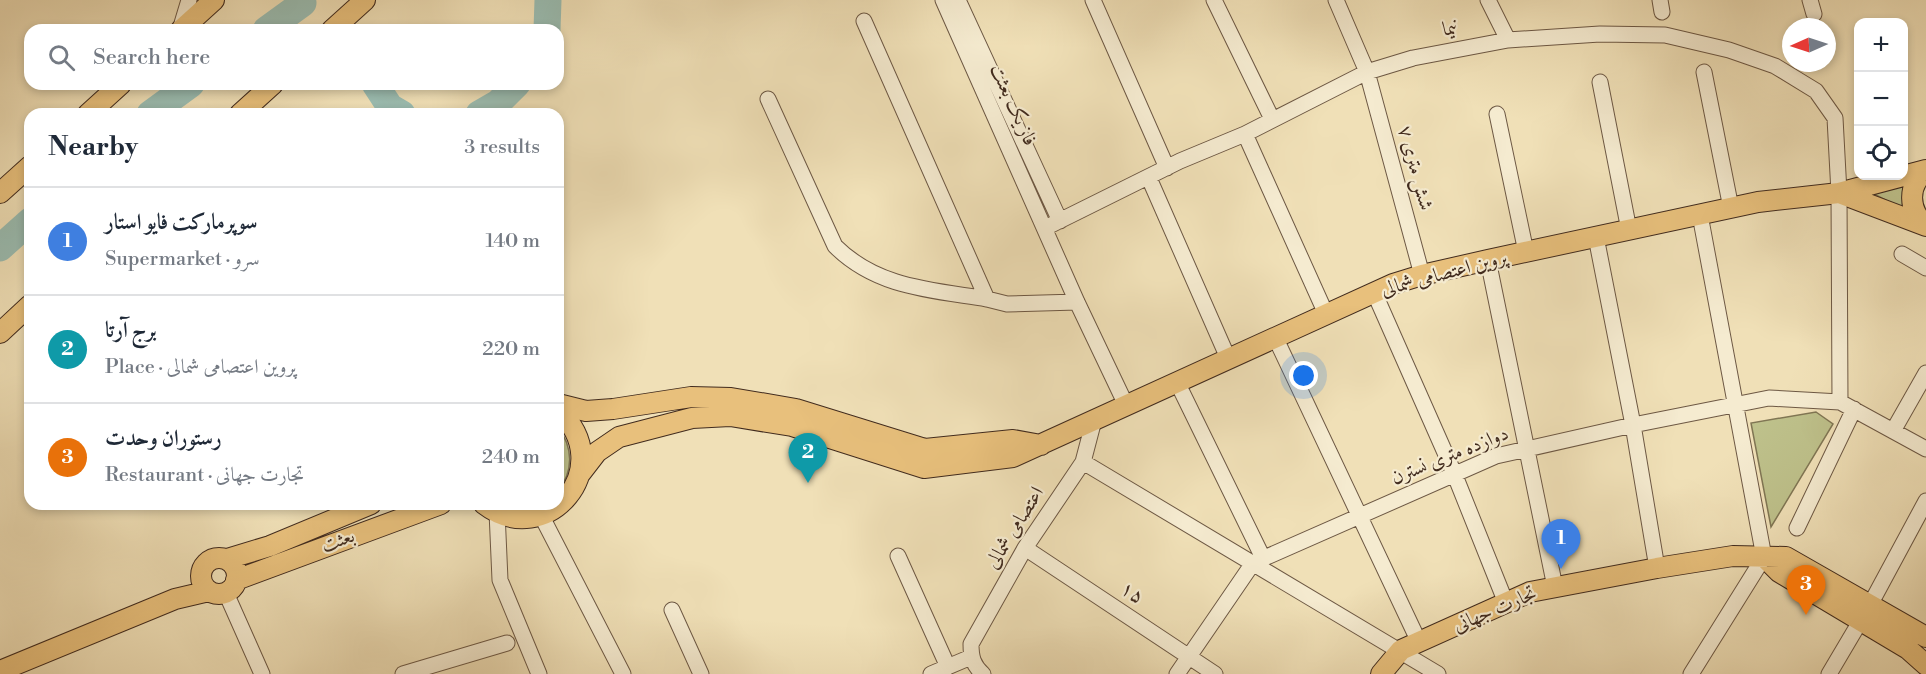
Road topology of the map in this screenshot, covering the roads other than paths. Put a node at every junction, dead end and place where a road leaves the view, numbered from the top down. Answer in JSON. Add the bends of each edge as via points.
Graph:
{"nodes":[{"id":1,"x":189,"y":0,"type":"edge"},
{"id":2,"x":214,"y":0,"type":"edge"},
{"id":3,"x":365,"y":0,"type":"edge"},
{"id":4,"x":942,"y":0,"type":"edge"},
{"id":5,"x":958,"y":0,"type":"edge"},
{"id":6,"x":1093,"y":0,"type":"edge"},
{"id":7,"x":1215,"y":0,"type":"edge"},
{"id":8,"x":1336,"y":0,"type":"edge"},
{"id":9,"x":1488,"y":0,"type":"edge"},
{"id":10,"x":864,"y":21,"type":"dead end"},
{"id":11,"x":182,"y":24,"type":"edge"},
{"id":12,"x":187,"y":24,"type":"edge"},
{"id":13,"x":339,"y":24,"type":"edge"},
{"id":14,"x":1508,"y":40,"type":"junction"},
{"id":15,"x":1367,"y":72,"type":"junction"},
{"id":16,"x":1704,"y":72,"type":"dead end"},
{"id":17,"x":1600,"y":82,"type":"dead end"},
{"id":18,"x":114,"y":90,"type":"edge"},
{"id":19,"x":266,"y":90,"type":"edge"},
{"id":20,"x":768,"y":99,"type":"dead end"},
{"id":21,"x":95,"y":108,"type":"edge"},
{"id":22,"x":247,"y":108,"type":"edge"},
{"id":23,"x":1497,"y":114,"type":"dead end"},
{"id":24,"x":1272,"y":119,"type":"junction"},
{"id":25,"x":1245,"y":134,"type":"junction"},
{"id":26,"x":1167,"y":168,"type":"junction"},
{"id":27,"x":1926,"y":170,"type":"edge"},
{"id":28,"x":24,"y":171,"type":"edge"},
{"id":29,"x":1149,"y":178,"type":"junction"},
{"id":30,"x":0,"y":193,"type":"edge"},
{"id":31,"x":1839,"y":193,"type":"junction"},
{"id":32,"x":1731,"y":208,"type":"junction"},
{"id":33,"x":1700,"y":215,"type":"junction"},
{"id":34,"x":1052,"y":224,"type":"junction"},
{"id":35,"x":1926,"y":225,"type":"edge"},
{"id":36,"x":1629,"y":230,"type":"junction"},
{"id":37,"x":1596,"y":237,"type":"junction"},
{"id":38,"x":1526,"y":252,"type":"junction"},
{"id":39,"x":1902,"y":254,"type":"dead end"},
{"id":40,"x":1488,"y":260,"type":"junction"},
{"id":41,"x":1926,"y":267,"type":"edge"},
{"id":42,"x":1422,"y":275,"type":"junction"},
{"id":43,"x":1374,"y":292,"type":"junction"},
{"id":44,"x":987,"y":299,"type":"junction"},
{"id":45,"x":1077,"y":302,"type":"junction"},
{"id":46,"x":24,"y":311,"type":"edge"},
{"id":47,"x":1326,"y":314,"type":"junction"},
{"id":48,"x":0,"y":333,"type":"edge"},
{"id":49,"x":1275,"y":337,"type":"junction"},
{"id":50,"x":1228,"y":358,"type":"junction"},
{"id":51,"x":1926,"y":373,"type":"edge"},
{"id":52,"x":1177,"y":382,"type":"junction"},
{"id":53,"x":1126,"y":405,"type":"junction"},
{"id":54,"x":1736,"y":405,"type":"junction"},
{"id":55,"x":564,"y":406,"type":"edge"},
{"id":56,"x":1847,"y":406,"type":"junction"},
{"id":57,"x":564,"y":415,"type":"edge"},
{"id":58,"x":1094,"y":420,"type":"junction"},
{"id":59,"x":1633,"y":425,"type":"junction"},
{"id":60,"x":1893,"y":431,"type":"junction"},
{"id":61,"x":1041,"y":444,"type":"junction"},
{"id":62,"x":1526,"y":448,"type":"junction"},
{"id":63,"x":1926,"y":449,"type":"edge"},
{"id":64,"x":1083,"y":462,"type":"junction"},
{"id":65,"x":1454,"y":473,"type":"junction"},
{"id":66,"x":580,"y":474,"type":"junction"},
{"id":67,"x":564,"y":501,"type":"edge"},
{"id":68,"x":1926,"y":501,"type":"edge"},
{"id":69,"x":357,"y":510,"type":"edge"},
{"id":70,"x":426,"y":510,"type":"edge"},
{"id":71,"x":486,"y":510,"type":"edge"},
{"id":72,"x":493,"y":510,"type":"edge"},
{"id":73,"x":551,"y":510,"type":"edge"},
{"id":74,"x":542,"y":515,"type":"junction"},
{"id":75,"x":1359,"y":516,"type":"junction"},
{"id":76,"x":1797,"y":528,"type":"dead end"},
{"id":77,"x":1025,"y":548,"type":"junction"},
{"id":78,"x":898,"y":556,"type":"dead end"},
{"id":79,"x":1764,"y":557,"type":"junction"},
{"id":80,"x":227,"y":560,"type":"junction"},
{"id":81,"x":1258,"y":561,"type":"junction"},
{"id":82,"x":1657,"y":568,"type":"junction"},
{"id":83,"x":201,"y":570,"type":"junction"},
{"id":84,"x":1555,"y":587,"type":"junction"},
{"id":85,"x":224,"y":588,"type":"junction"},
{"id":86,"x":175,"y":599,"type":"junction"},
{"id":87,"x":1506,"y":603,"type":"junction"},
{"id":88,"x":672,"y":610,"type":"dead end"},
{"id":89,"x":1866,"y":613,"type":"junction"},
{"id":90,"x":1918,"y":640,"type":"edge"},
{"id":91,"x":507,"y":643,"type":"dead end"},
{"id":92,"x":1410,"y":646,"type":"junction"},
{"id":93,"x":971,"y":657,"type":"junction"},
{"id":94,"x":1189,"y":657,"type":"junction"},
{"id":95,"x":1926,"y":665,"type":"edge"},
{"id":96,"x":948,"y":667,"type":"junction"},
{"id":97,"x":0,"y":671,"type":"edge"},
{"id":98,"x":262,"y":674,"type":"edge"},
{"id":99,"x":403,"y":674,"type":"edge"},
{"id":100,"x":539,"y":674,"type":"edge"},
{"id":101,"x":623,"y":674,"type":"edge"},
{"id":102,"x":701,"y":674,"type":"edge"},
{"id":103,"x":931,"y":674,"type":"edge"},
{"id":104,"x":983,"y":674,"type":"edge"},
{"id":105,"x":1177,"y":674,"type":"edge"},
{"id":106,"x":1215,"y":674,"type":"edge"},
{"id":107,"x":1381,"y":674,"type":"edge"},
{"id":108,"x":1438,"y":674,"type":"edge"},
{"id":109,"x":1691,"y":674,"type":"edge"},
{"id":110,"x":1829,"y":674,"type":"edge"}],
"edges":[{"from":1,"to":11,"type":"street"},
{"from":2,"to":12,"type":"main road"},
{"from":3,"to":13,"type":"main road"},
{"from":4,"to":34,"type":"street","name":"فاز یک بعثت"},
{"from":5,"to":34,"type":"street"},
{"from":6,"to":26,"type":"street"},
{"from":7,"to":24,"type":"street"},
{"from":8,"to":15,"type":"street","name":"۷ شش متری"},
{"from":9,"to":14,"type":"street"},
{"from":10,"to":44,"type":"street"},
{"from":14,"to":15,"type":"street","name":"نیما","via":[[1413,58]]},
{"from":14,"to":31,"type":"street","name":"نیما","via":[[1600,34],[1665,35],[1730,50],[1775,66],[1816,91],[1835,118]]},
{"from":15,"to":24,"type":"street","name":"نیما"},
{"from":15,"to":42,"type":"street","name":"۷ شش متری"},
{"from":16,"to":32,"type":"street"},
{"from":17,"to":36,"type":"street"},
{"from":18,"to":21,"type":"main road"},
{"from":19,"to":22,"type":"main road"},
{"from":20,"to":44,"type":"street","via":[[835,246],[850,261],[902,285]]},
{"from":23,"to":38,"type":"street"},
{"from":24,"to":25,"type":"street","name":"نیما"},
{"from":25,"to":26,"type":"street","name":"نیما"},
{"from":25,"to":47,"type":"street"},
{"from":26,"to":29,"type":"street","name":"نیما"},
{"from":27,"to":31,"type":"main road","name":"پروین اعتصامی شمالی"},
{"from":27,"to":35,"type":"main road","via":[[1912,195],[1916,213]]},
{"from":28,"to":30,"type":"main road"},
{"from":29,"to":34,"type":"street","name":"نیما"},
{"from":29,"to":50,"type":"street"},
{"from":31,"to":32,"type":"main road","name":"پروین اعتصامی شمالی"},
{"from":31,"to":35,"type":"main road","name":"پروین اعتصامی شمالی"},
{"from":31,"to":56,"type":"street","name":"نیما"},
{"from":32,"to":33,"type":"main road","name":"پروین اعتصامی شمالی"},
{"from":33,"to":36,"type":"main road","name":"پروین اعتصامی شمالی"},
{"from":33,"to":54,"type":"street"},
{"from":34,"to":45,"type":"street"},
{"from":36,"to":37,"type":"main road","name":"پروین اعتصامی شمالی"},
{"from":37,"to":38,"type":"main road","name":"پروین اعتصامی شمالی"},
{"from":37,"to":59,"type":"street"},
{"from":38,"to":40,"type":"main road","name":"پروین اعتصامی شمالی"},
{"from":39,"to":41,"type":"street"},
{"from":40,"to":42,"type":"main road","name":"پروین اعتصامی شمالی"},
{"from":40,"to":62,"type":"street"},
{"from":42,"to":43,"type":"main road","name":"پروین اعتصامی شمالی"},
{"from":43,"to":47,"type":"main road","name":"پروین اعتصامی شمالی"},
{"from":43,"to":65,"type":"street"},
{"from":44,"to":45,"type":"street","via":[[1007,304]]},
{"from":45,"to":53,"type":"street"},
{"from":46,"to":48,"type":"main road"},
{"from":47,"to":49,"type":"main road","name":"پروین اعتصامی شمالی"},
{"from":49,"to":50,"type":"main road","name":"پروین اعتصامی شمالی"},
{"from":49,"to":75,"type":"street"},
{"from":50,"to":52,"type":"main road","name":"پروین اعتصامی شمالی"},
{"from":51,"to":60,"type":"street"},
{"from":52,"to":53,"type":"main road","name":"پروین اعتصامی شمالی"},
{"from":52,"to":81,"type":"street"},
{"from":53,"to":58,"type":"main road","name":"پروین اعتصامی شمالی"},
{"from":54,"to":56,"type":"street","name":"دوازده متری نسترن","via":[[1769,398]]},
{"from":54,"to":59,"type":"street","name":"دوازده متری نسترن"},
{"from":54,"to":79,"type":"street"},
{"from":55,"to":61,"type":"main road","via":[[585,411],[613,410],[691,397],[731,398],[796,409],[925,449],[1013,440]]},
{"from":56,"to":60,"type":"street"},
{"from":56,"to":76,"type":"street"},
{"from":57,"to":66,"type":"main road","via":[[579,437]]},
{"from":58,"to":61,"type":"main road","name":"پروین اعتصامی شمالی"},
{"from":58,"to":64,"type":"street","name":"اعتصامی شمالی"},
{"from":59,"to":62,"type":"street","name":"دوازده متری نسترن"},
{"from":59,"to":82,"type":"street"},
{"from":60,"to":63,"type":"street"},
{"from":61,"to":66,"type":"main road","name":"پروین اعتصامی شمالی","via":[[1013,457],[924,468],[792,426],[730,416],[692,418],[619,437],[597,452]]},
{"from":62,"to":65,"type":"street","name":"دوازده متری نسترن"},
{"from":62,"to":84,"type":"street"},
{"from":64,"to":77,"type":"street","name":"اعتصامی شمالی"},
{"from":64,"to":81,"type":"street"},
{"from":65,"to":75,"type":"street","name":"دوازده متری نسترن"},
{"from":65,"to":87,"type":"street"},
{"from":66,"to":67,"type":"main road","name":"پروین اعتصامی شمالی"},
{"from":68,"to":89,"type":"street"},
{"from":69,"to":80,"type":"main road","name":"بعثت"},
{"from":70,"to":85,"type":"main road","name":"بعثت"},
{"from":71,"to":100,"type":"street","via":[[500,580]]},
{"from":72,"to":74,"type":"main road","via":[[522,518]]},
{"from":73,"to":74,"type":"main road","name":"پروین اعتصامی شمالی"},
{"from":74,"to":101,"type":"street"},
{"from":75,"to":81,"type":"street","name":"دوازده متری نسترن"},
{"from":75,"to":92,"type":"street"},
{"from":77,"to":93,"type":"street","name":"اعتصامی شمالی","via":[[971,644]]},
{"from":77,"to":94,"type":"street","name":"۱۵"},
{"from":78,"to":96,"type":"street"},
{"from":79,"to":82,"type":"main road","name":"تجارت جهانی","via":[[1733,556]]},
{"from":79,"to":89,"type":"main road","via":[[1779,572]]},
{"from":79,"to":109,"type":"street"},
{"from":80,"to":83,"type":"main road","via":[[209,560]]},
{"from":80,"to":85,"type":"main road","via":[[235,568]]},
{"from":81,"to":92,"type":"street"},
{"from":81,"to":94,"type":"street"},
{"from":82,"to":84,"type":"main road","name":"تجارت جهانی"},
{"from":83,"to":85,"type":"main road","via":[[201,582]]},
{"from":83,"to":86,"type":"main road","name":"بعثت"},
{"from":84,"to":87,"type":"main road","name":"تجارت جهانی","via":[[1530,592]]},
{"from":85,"to":86,"type":"main road","name":"بعثت"},
{"from":85,"to":98,"type":"street"},
{"from":86,"to":97,"type":"main road","name":"بعثت"},
{"from":87,"to":92,"type":"main road","name":"تجارت جهانی"},
{"from":88,"to":102,"type":"street"},
{"from":89,"to":90,"type":"main road"},
{"from":89,"to":110,"type":"street"},
{"from":90,"to":95,"type":"main road"},
{"from":91,"to":99,"type":"street"},
{"from":92,"to":107,"type":"main road","name":"تجارت جهانی"},
{"from":92,"to":108,"type":"street"},
{"from":93,"to":96,"type":"street"},
{"from":93,"to":104,"type":"street"},
{"from":94,"to":105,"type":"street"},
{"from":94,"to":106,"type":"street","name":"۱۵"},
{"from":96,"to":103,"type":"street"}]}
